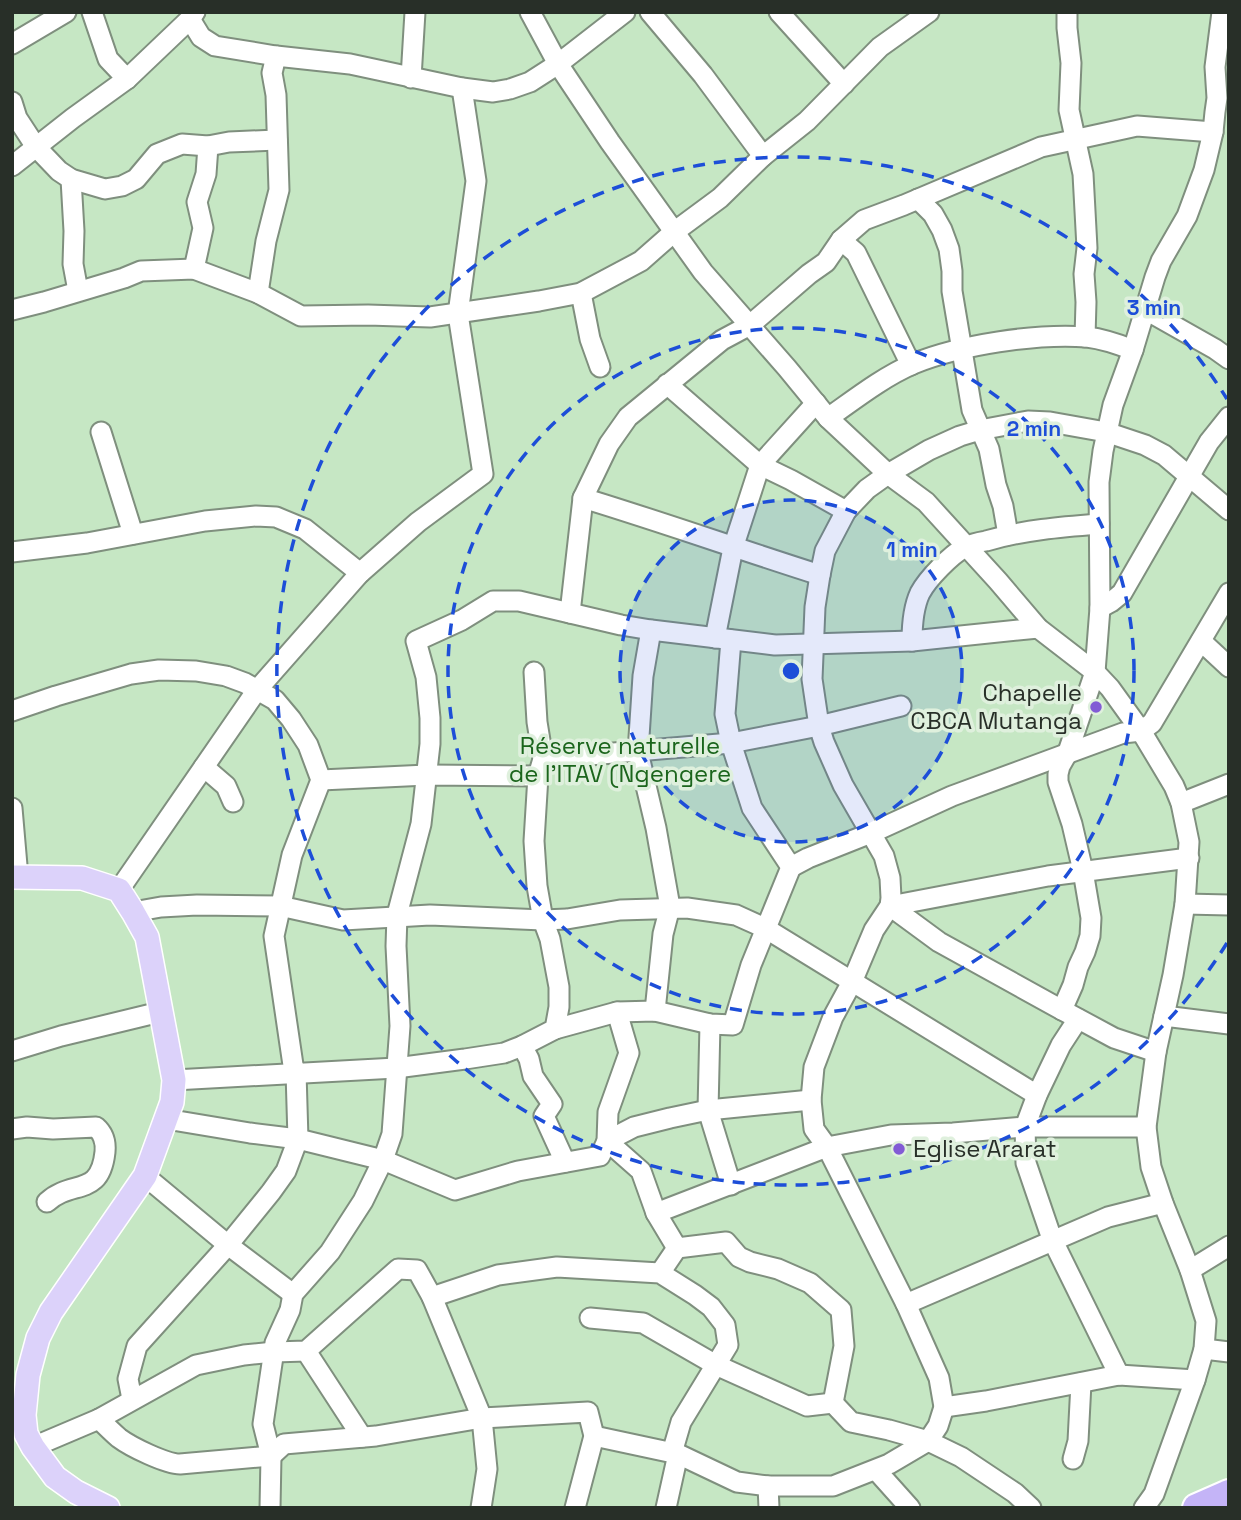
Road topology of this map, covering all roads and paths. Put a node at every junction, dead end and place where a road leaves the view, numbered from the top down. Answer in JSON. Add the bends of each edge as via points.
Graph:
{"nodes":[{"id":1,"x":66,"y":12,"type":"edge"},
{"id":2,"x":92,"y":12,"type":"edge"},
{"id":3,"x":415,"y":12,"type":"edge"},
{"id":4,"x":530,"y":12,"type":"edge"},
{"id":5,"x":625,"y":12,"type":"edge"},
{"id":6,"x":650,"y":12,"type":"edge"},
{"id":7,"x":779,"y":12,"type":"edge"},
{"id":8,"x":1067,"y":12,"type":"edge"},
{"id":9,"x":1222,"y":12,"type":"edge"},
{"id":10,"x":1229,"y":14,"type":"edge"},
{"id":11,"x":920,"y":15,"type":"edge"},
{"id":12,"x":192,"y":16,"type":"edge"},
{"id":13,"x":1219,"y":35,"type":"junction"},
{"id":14,"x":12,"y":44,"type":"edge"},
{"id":15,"x":276,"y":56,"type":"junction"},
{"id":16,"x":558,"y":64,"type":"junction"},
{"id":17,"x":411,"y":78,"type":"junction"},
{"id":18,"x":127,"y":79,"type":"junction"},
{"id":19,"x":844,"y":84,"type":"junction"},
{"id":20,"x":462,"y":88,"type":"junction"},
{"id":21,"x":12,"y":103,"type":"edge"},
{"id":22,"x":1219,"y":122,"type":"edge"},
{"id":23,"x":1075,"y":139,"type":"junction"},
{"id":24,"x":277,"y":140,"type":"junction"},
{"id":25,"x":36,"y":146,"type":"junction"},
{"id":26,"x":208,"y":146,"type":"junction"},
{"id":27,"x":763,"y":156,"type":"junction"},
{"id":28,"x":12,"y":166,"type":"edge"},
{"id":29,"x":71,"y":179,"type":"junction"},
{"id":30,"x":918,"y":199,"type":"junction"},
{"id":31,"x":674,"y":232,"type":"junction"},
{"id":32,"x":841,"y":240,"type":"junction"},
{"id":33,"x":194,"y":269,"type":"junction"},
{"id":34,"x":78,"y":291,"type":"junction"},
{"id":35,"x":258,"y":293,"type":"junction"},
{"id":36,"x":581,"y":293,"type":"junction"},
{"id":37,"x":12,"y":310,"type":"edge"},
{"id":38,"x":1146,"y":310,"type":"junction"},
{"id":39,"x":458,"y":314,"type":"junction"},
{"id":40,"x":750,"y":325,"type":"junction"},
{"id":41,"x":1085,"y":337,"type":"junction"},
{"id":42,"x":962,"y":349,"type":"junction"},
{"id":43,"x":1133,"y":349,"type":"junction"},
{"id":44,"x":1229,"y":359,"type":"edge"},
{"id":45,"x":911,"y":365,"type":"junction"},
{"id":46,"x":600,"y":367,"type":"dead end"},
{"id":47,"x":667,"y":384,"type":"junction"},
{"id":48,"x":822,"y":411,"type":"junction"},
{"id":49,"x":1229,"y":417,"type":"edge"},
{"id":50,"x":980,"y":430,"type":"junction"},
{"id":51,"x":101,"y":432,"type":"dead end"},
{"id":52,"x":1106,"y":432,"type":"junction"},
{"id":53,"x":760,"y":465,"type":"junction"},
{"id":54,"x":888,"y":474,"type":"junction"},
{"id":55,"x":1189,"y":477,"type":"junction"},
{"id":56,"x":583,"y":498,"type":"junction"},
{"id":57,"x":1229,"y":510,"type":"edge"},
{"id":58,"x":845,"y":511,"type":"junction"},
{"id":59,"x":1099,"y":524,"type":"junction"},
{"id":60,"x":133,"y":534,"type":"junction"},
{"id":61,"x":1009,"y":535,"type":"junction"},
{"id":62,"x":966,"y":546,"type":"junction"},
{"id":63,"x":733,"y":548,"type":"junction"},
{"id":64,"x":12,"y":552,"type":"edge"},
{"id":65,"x":360,"y":573,"type":"junction"},
{"id":66,"x":820,"y":575,"type":"junction"},
{"id":67,"x":1229,"y":593,"type":"edge"},
{"id":68,"x":1100,"y":608,"type":"junction"},
{"id":69,"x":570,"y":613,"type":"junction"},
{"id":70,"x":1038,"y":628,"type":"junction"},
{"id":71,"x":652,"y":630,"type":"junction"},
{"id":72,"x":723,"y":638,"type":"junction"},
{"id":73,"x":912,"y":641,"type":"junction"},
{"id":74,"x":1201,"y":641,"type":"junction"},
{"id":75,"x":813,"y":645,"type":"junction"},
{"id":76,"x":1229,"y":667,"type":"edge"},
{"id":77,"x":534,"y":672,"type":"dead end"},
{"id":78,"x":1095,"y":672,"type":"junction"},
{"id":79,"x":257,"y":690,"type":"junction"},
{"id":80,"x":901,"y":706,"type":"dead end"},
{"id":81,"x":12,"y":711,"type":"edge"},
{"id":82,"x":819,"y":726,"type":"junction"},
{"id":83,"x":1142,"y":731,"type":"junction"},
{"id":84,"x":731,"y":743,"type":"junction"},
{"id":85,"x":638,"y":752,"type":"junction"},
{"id":86,"x":1068,"y":752,"type":"junction"},
{"id":87,"x":204,"y":767,"type":"junction"},
{"id":88,"x":541,"y":767,"type":"junction"},
{"id":89,"x":427,"y":775,"type":"junction"},
{"id":90,"x":321,"y":780,"type":"junction"},
{"id":91,"x":1229,"y":784,"type":"edge"},
{"id":92,"x":233,"y":802,"type":"dead end"},
{"id":93,"x":1181,"y":803,"type":"junction"},
{"id":94,"x":12,"y":808,"type":"edge"},
{"id":95,"x":871,"y":832,"type":"junction"},
{"id":96,"x":1189,"y":858,"type":"junction"},
{"id":97,"x":791,"y":867,"type":"junction"},
{"id":98,"x":1083,"y":871,"type":"junction"},
{"id":99,"x":15,"y":877,"type":"edge"},
{"id":100,"x":119,"y":890,"type":"junction"},
{"id":101,"x":1185,"y":904,"type":"junction"},
{"id":102,"x":1229,"y":905,"type":"edge"},
{"id":103,"x":280,"y":906,"type":"junction"},
{"id":104,"x":890,"y":906,"type":"junction"},
{"id":105,"x":670,"y":907,"type":"junction"},
{"id":106,"x":133,"y":912,"type":"junction"},
{"id":107,"x":397,"y":915,"type":"junction"},
{"id":108,"x":543,"y":920,"type":"junction"},
{"id":109,"x":765,"y":928,"type":"junction"},
{"id":110,"x":852,"y":982,"type":"junction"},
{"id":111,"x":656,"y":1011,"type":"junction"},
{"id":112,"x":160,"y":1012,"type":"junction"},
{"id":113,"x":617,"y":1012,"type":"junction"},
{"id":114,"x":1070,"y":1014,"type":"junction"},
{"id":115,"x":1164,"y":1016,"type":"junction"},
{"id":116,"x":710,"y":1024,"type":"junction"},
{"id":117,"x":1229,"y":1024,"type":"edge"},
{"id":118,"x":555,"y":1029,"type":"junction"},
{"id":119,"x":522,"y":1046,"type":"junction"},
{"id":120,"x":12,"y":1051,"type":"edge"},
{"id":121,"x":1156,"y":1052,"type":"junction"},
{"id":122,"x":396,"y":1068,"type":"junction"},
{"id":123,"x":296,"y":1072,"type":"junction"},
{"id":124,"x":174,"y":1080,"type":"junction"},
{"id":125,"x":1037,"y":1095,"type":"junction"},
{"id":126,"x":811,"y":1100,"type":"junction"},
{"id":127,"x":708,"y":1110,"type":"junction"},
{"id":128,"x":166,"y":1119,"type":"junction"},
{"id":129,"x":1025,"y":1127,"type":"junction"},
{"id":130,"x":1146,"y":1127,"type":"junction"},
{"id":131,"x":12,"y":1129,"type":"edge"},
{"id":132,"x":298,"y":1139,"type":"junction"},
{"id":133,"x":607,"y":1141,"type":"junction"},
{"id":134,"x":827,"y":1147,"type":"junction"},
{"id":135,"x":383,"y":1160,"type":"junction"},
{"id":136,"x":565,"y":1162,"type":"junction"},
{"id":137,"x":145,"y":1176,"type":"junction"},
{"id":138,"x":731,"y":1185,"type":"junction"},
{"id":139,"x":47,"y":1202,"type":"dead end"},
{"id":140,"x":1163,"y":1203,"type":"junction"},
{"id":141,"x":656,"y":1213,"type":"junction"},
{"id":142,"x":1052,"y":1240,"type":"junction"},
{"id":143,"x":228,"y":1245,"type":"junction"},
{"id":144,"x":1229,"y":1246,"type":"edge"},
{"id":145,"x":677,"y":1248,"type":"junction"},
{"id":146,"x":1190,"y":1270,"type":"junction"},
{"id":147,"x":660,"y":1273,"type":"junction"},
{"id":148,"x":293,"y":1294,"type":"junction"},
{"id":149,"x":432,"y":1297,"type":"junction"},
{"id":150,"x":906,"y":1304,"type":"junction"},
{"id":151,"x":590,"y":1318,"type":"dead end"},
{"id":152,"x":1205,"y":1349,"type":"junction"},
{"id":153,"x":306,"y":1351,"type":"junction"},
{"id":154,"x":274,"y":1352,"type":"junction"},
{"id":155,"x":1229,"y":1352,"type":"edge"},
{"id":156,"x":716,"y":1365,"type":"junction"},
{"id":157,"x":1119,"y":1375,"type":"junction"},
{"id":158,"x":1195,"y":1380,"type":"junction"},
{"id":159,"x":1081,"y":1383,"type":"junction"},
{"id":160,"x":132,"y":1399,"type":"junction"},
{"id":161,"x":833,"y":1404,"type":"junction"},
{"id":162,"x":944,"y":1407,"type":"junction"},
{"id":163,"x":482,"y":1418,"type":"junction"},
{"id":164,"x":99,"y":1419,"type":"junction"},
{"id":165,"x":594,"y":1436,"type":"junction"},
{"id":166,"x":362,"y":1437,"type":"junction"},
{"id":167,"x":928,"y":1441,"type":"junction"},
{"id":168,"x":33,"y":1447,"type":"junction"},
{"id":169,"x":675,"y":1453,"type":"junction"},
{"id":170,"x":271,"y":1456,"type":"junction"},
{"id":171,"x":1073,"y":1460,"type":"dead end"},
{"id":172,"x":876,"y":1470,"type":"junction"},
{"id":173,"x":768,"y":1486,"type":"junction"},
{"id":174,"x":1229,"y":1494,"type":"edge"},
{"id":175,"x":108,"y":1508,"type":"edge"},
{"id":176,"x":270,"y":1508,"type":"edge"},
{"id":177,"x":481,"y":1508,"type":"edge"},
{"id":178,"x":575,"y":1508,"type":"edge"},
{"id":179,"x":666,"y":1508,"type":"edge"},
{"id":180,"x":769,"y":1508,"type":"edge"},
{"id":181,"x":910,"y":1508,"type":"edge"},
{"id":182,"x":1031,"y":1508,"type":"edge"},
{"id":183,"x":1144,"y":1508,"type":"edge"},
{"id":184,"x":1197,"y":1508,"type":"edge"}],
"edges":[{"from":1,"to":14,"type":"street"},
{"from":2,"to":18,"type":"street","via":[[107,59]]},
{"from":3,"to":17,"type":"street"},
{"from":4,"to":16,"type":"street"},
{"from":5,"to":16,"type":"street"},
{"from":6,"to":27,"type":"street"},
{"from":7,"to":19,"type":"street"},
{"from":8,"to":23,"type":"street","via":[[1069,110]]},
{"from":9,"to":13,"type":"street"},
{"from":10,"to":13,"type":"street"},
{"from":11,"to":19,"type":"street"},
{"from":12,"to":15,"type":"street","via":[[201,37],[215,46]]},
{"from":12,"to":18,"type":"street"},
{"from":13,"to":22,"type":"street","via":[[1215,67]]},
{"from":15,"to":17,"type":"street","via":[[350,64]]},
{"from":15,"to":24,"type":"street","via":[[272,73]]},
{"from":16,"to":20,"type":"street","via":[[510,89]]},
{"from":16,"to":31,"type":"street"},
{"from":17,"to":20,"type":"street"},
{"from":18,"to":25,"type":"street"},
{"from":19,"to":27,"type":"street"},
{"from":20,"to":39,"type":"street","via":[[477,180]]},
{"from":21,"to":25,"type":"street"},
{"from":22,"to":23,"type":"street","via":[[1137,127]]},
{"from":22,"to":38,"type":"street","via":[[1187,216],[1161,261]]},
{"from":23,"to":30,"type":"street","via":[[1041,147]]},
{"from":23,"to":41,"type":"street","via":[[1083,174],[1087,248]]},
{"from":24,"to":26,"type":"street"},
{"from":24,"to":35,"type":"street","via":[[279,190]]},
{"from":25,"to":28,"type":"street"},
{"from":25,"to":29,"type":"street"},
{"from":26,"to":29,"type":"street","via":[[169,148],[122,186],[105,189]]},
{"from":26,"to":33,"type":"street","via":[[197,202],[203,228]]},
{"from":27,"to":31,"type":"street","via":[[720,198]]},
{"from":29,"to":34,"type":"street"},
{"from":30,"to":32,"type":"street","via":[[864,220]]},
{"from":30,"to":42,"type":"street","via":[[933,214],[949,249]]},
{"from":31,"to":36,"type":"street","via":[[641,261]]},
{"from":31,"to":40,"type":"street"},
{"from":32,"to":40,"type":"street","via":[[826,262]]},
{"from":32,"to":45,"type":"street","via":[[856,253]]},
{"from":33,"to":34,"type":"street","via":[[141,271]]},
{"from":33,"to":35,"type":"street"},
{"from":34,"to":37,"type":"street"},
{"from":35,"to":39,"type":"street","via":[[302,316]]},
{"from":36,"to":39,"type":"street"},
{"from":36,"to":46,"type":"street"},
{"from":38,"to":43,"type":"street"},
{"from":38,"to":44,"type":"street"},
{"from":39,"to":65,"type":"street","via":[[483,474]]},
{"from":40,"to":47,"type":"street","via":[[722,340]]},
{"from":40,"to":48,"type":"street"},
{"from":41,"to":42,"type":"street","via":[[1035,338]]},
{"from":41,"to":43,"type":"street"},
{"from":42,"to":45,"type":"street"},
{"from":42,"to":50,"type":"street"},
{"from":43,"to":52,"type":"street"},
{"from":45,"to":48,"type":"street"},
{"from":47,"to":53,"type":"street"},
{"from":47,"to":56,"type":"street","via":[[628,417]]},
{"from":48,"to":53,"type":"street"},
{"from":48,"to":54,"type":"street"},
{"from":49,"to":55,"type":"street"},
{"from":50,"to":52,"type":"street","via":[[1028,421]]},
{"from":50,"to":54,"type":"street","via":[[929,450]]},
{"from":50,"to":61,"type":"street","via":[[989,449]]},
{"from":51,"to":60,"type":"street"},
{"from":52,"to":55,"type":"street","via":[[1164,455]]},
{"from":52,"to":59,"type":"street"},
{"from":53,"to":58,"type":"street"},
{"from":53,"to":63,"type":"street"},
{"from":54,"to":58,"type":"street"},
{"from":54,"to":62,"type":"street","via":[[926,502]]},
{"from":55,"to":57,"type":"street"},
{"from":55,"to":68,"type":"street","via":[[1122,593]]},
{"from":56,"to":63,"type":"street"},
{"from":56,"to":69,"type":"street"},
{"from":58,"to":66,"type":"street","via":[[825,551]]},
{"from":59,"to":61,"type":"street"},
{"from":59,"to":68,"type":"street"},
{"from":60,"to":64,"type":"street"},
{"from":60,"to":65,"type":"street","via":[[276,517],[305,529]]},
{"from":61,"to":62,"type":"street"},
{"from":62,"to":70,"type":"street"},
{"from":62,"to":73,"type":"street","via":[[920,593]]},
{"from":63,"to":66,"type":"street"},
{"from":63,"to":72,"type":"street"},
{"from":65,"to":79,"type":"street"},
{"from":66,"to":75,"type":"street"},
{"from":67,"to":74,"type":"street"},
{"from":68,"to":78,"type":"street"},
{"from":69,"to":71,"type":"street"},
{"from":69,"to":89,"type":"street","via":[[519,601],[494,601],[415,641],[426,677],[430,718]]},
{"from":70,"to":73,"type":"street"},
{"from":70,"to":78,"type":"street"},
{"from":71,"to":72,"type":"street"},
{"from":71,"to":85,"type":"street","via":[[643,676]]},
{"from":72,"to":75,"type":"street"},
{"from":72,"to":84,"type":"street","via":[[724,714]]},
{"from":73,"to":75,"type":"street"},
{"from":74,"to":76,"type":"street"},
{"from":74,"to":83,"type":"street","via":[[1152,723]]},
{"from":75,"to":82,"type":"street","via":[[812,679]]},
{"from":77,"to":88,"type":"street"},
{"from":78,"to":83,"type":"street"},
{"from":78,"to":86,"type":"street"},
{"from":79,"to":81,"type":"street","via":[[226,676],[159,670],[131,674]]},
{"from":79,"to":87,"type":"street"},
{"from":79,"to":90,"type":"street","via":[[275,700],[291,719],[308,745]]},
{"from":80,"to":82,"type":"street"},
{"from":82,"to":84,"type":"street"},
{"from":82,"to":95,"type":"street","via":[[843,785]]},
{"from":83,"to":86,"type":"street"},
{"from":83,"to":93,"type":"street"},
{"from":84,"to":85,"type":"street"},
{"from":84,"to":97,"type":"street","via":[[752,808]]},
{"from":85,"to":88,"type":"street"},
{"from":85,"to":105,"type":"street"},
{"from":86,"to":95,"type":"street"},
{"from":86,"to":98,"type":"street","via":[[1058,782]]},
{"from":87,"to":92,"type":"street","via":[[226,786]]},
{"from":87,"to":100,"type":"street"},
{"from":88,"to":89,"type":"street"},
{"from":88,"to":108,"type":"street","via":[[534,841]]},
{"from":89,"to":90,"type":"street"},
{"from":89,"to":107,"type":"street","via":[[421,824]]},
{"from":90,"to":103,"type":"street","via":[[292,855]]},
{"from":91,"to":93,"type":"street"},
{"from":93,"to":96,"type":"street"},
{"from":94,"to":99,"type":"street"},
{"from":95,"to":97,"type":"street"},
{"from":95,"to":104,"type":"street","via":[[888,867]]},
{"from":96,"to":98,"type":"street"},
{"from":96,"to":101,"type":"street"},
{"from":97,"to":109,"type":"street"},
{"from":98,"to":104,"type":"street"},
{"from":98,"to":114,"type":"street","via":[[1090,936],[1073,985]]},
{"from":99,"to":100,"type":"main road","via":[[82,878]]},
{"from":100,"to":106,"type":"main road"},
{"from":101,"to":102,"type":"street"},
{"from":101,"to":115,"type":"street"},
{"from":103,"to":106,"type":"street","via":[[197,905]]},
{"from":103,"to":107,"type":"street","via":[[343,920]]},
{"from":103,"to":123,"type":"street","via":[[274,936]]},
{"from":104,"to":110,"type":"street","via":[[874,930]]},
{"from":104,"to":114,"type":"street","via":[[939,942]]},
{"from":105,"to":108,"type":"street"},
{"from":105,"to":109,"type":"street","via":[[736,915]]},
{"from":105,"to":111,"type":"street"},
{"from":106,"to":112,"type":"main road","via":[[147,937]]},
{"from":107,"to":108,"type":"street"},
{"from":107,"to":122,"type":"street","via":[[400,1026]]},
{"from":108,"to":118,"type":"street","via":[[559,987]]},
{"from":109,"to":110,"type":"street"},
{"from":109,"to":116,"type":"street","via":[[733,1025]]},
{"from":110,"to":125,"type":"street"},
{"from":110,"to":126,"type":"street","via":[[814,1067]]},
{"from":111,"to":113,"type":"street"},
{"from":111,"to":116,"type":"street"},
{"from":112,"to":120,"type":"street"},
{"from":112,"to":124,"type":"main road"},
{"from":113,"to":118,"type":"street"},
{"from":113,"to":133,"type":"street","via":[[629,1053],[608,1112]]},
{"from":114,"to":121,"type":"street","via":[[1114,1038]]},
{"from":114,"to":125,"type":"street"},
{"from":115,"to":117,"type":"street"},
{"from":115,"to":121,"type":"street"},
{"from":116,"to":127,"type":"street"},
{"from":118,"to":119,"type":"street"},
{"from":119,"to":122,"type":"street","via":[[504,1053]]},
{"from":119,"to":136,"type":"street","via":[[533,1076],[552,1104],[544,1116]]},
{"from":121,"to":130,"type":"street"},
{"from":122,"to":123,"type":"street"},
{"from":122,"to":135,"type":"street","via":[[392,1134]]},
{"from":123,"to":124,"type":"street"},
{"from":123,"to":132,"type":"street"},
{"from":124,"to":128,"type":"main road"},
{"from":125,"to":129,"type":"street"},
{"from":126,"to":127,"type":"street"},
{"from":126,"to":134,"type":"street","via":[[814,1129]]},
{"from":127,"to":133,"type":"street","via":[[634,1128]]},
{"from":127,"to":138,"type":"street"},
{"from":128,"to":132,"type":"street"},
{"from":128,"to":137,"type":"main road"},
{"from":129,"to":130,"type":"street"},
{"from":129,"to":134,"type":"street","via":[[891,1135]]},
{"from":129,"to":142,"type":"street","via":[[1026,1163]]},
{"from":130,"to":140,"type":"street"},
{"from":131,"to":139,"type":"street","via":[[96,1127],[103,1133],[106,1147],[97,1178]]},
{"from":132,"to":135,"type":"street"},
{"from":132,"to":143,"type":"street","via":[[286,1171]]},
{"from":133,"to":136,"type":"street","via":[[600,1156]]},
{"from":133,"to":141,"type":"street","via":[[640,1171]]},
{"from":134,"to":138,"type":"street"},
{"from":134,"to":150,"type":"street"},
{"from":135,"to":136,"type":"street","via":[[455,1190]]},
{"from":135,"to":148,"type":"street","via":[[330,1252]]},
{"from":137,"to":143,"type":"street"},
{"from":137,"to":168,"type":"main road","via":[[38,1338],[24,1415]]},
{"from":138,"to":141,"type":"street"},
{"from":140,"to":142,"type":"street","via":[[1108,1217]]},
{"from":140,"to":146,"type":"street"},
{"from":141,"to":145,"type":"street"},
{"from":142,"to":150,"type":"street"},
{"from":142,"to":157,"type":"street"},
{"from":143,"to":148,"type":"street"},
{"from":143,"to":160,"type":"street","via":[[137,1346],[128,1379]]},
{"from":144,"to":146,"type":"street"},
{"from":145,"to":147,"type":"street"},
{"from":145,"to":161,"type":"street","via":[[726,1242],[739,1257],[810,1283],[841,1310],[844,1346]]},
{"from":146,"to":152,"type":"street","via":[[1206,1321]]},
{"from":147,"to":149,"type":"street","via":[[557,1267],[498,1275]]},
{"from":147,"to":156,"type":"street","via":[[712,1307],[725,1325],[727,1345]]},
{"from":148,"to":154,"type":"street"},
{"from":149,"to":153,"type":"street","via":[[417,1269],[398,1269]]},
{"from":149,"to":163,"type":"street"},
{"from":150,"to":162,"type":"street","via":[[939,1378]]},
{"from":151,"to":156,"type":"street","via":[[643,1323]]},
{"from":152,"to":155,"type":"street"},
{"from":152,"to":158,"type":"street"},
{"from":153,"to":154,"type":"street"},
{"from":153,"to":166,"type":"street"},
{"from":154,"to":160,"type":"street","via":[[196,1365]]},
{"from":154,"to":170,"type":"street","via":[[263,1424]]},
{"from":156,"to":161,"type":"street","via":[[807,1406]]},
{"from":156,"to":169,"type":"street","via":[[681,1422]]},
{"from":157,"to":158,"type":"street"},
{"from":157,"to":159,"type":"street"},
{"from":158,"to":183,"type":"street","via":[[1154,1494]]},
{"from":159,"to":162,"type":"street"},
{"from":159,"to":171,"type":"street"},
{"from":160,"to":164,"type":"street"},
{"from":161,"to":167,"type":"street","via":[[851,1422]]},
{"from":162,"to":167,"type":"street"},
{"from":163,"to":165,"type":"street","via":[[588,1412]]},
{"from":163,"to":166,"type":"street"},
{"from":163,"to":177,"type":"street","via":[[486,1469]]},
{"from":164,"to":168,"type":"street"},
{"from":164,"to":170,"type":"street","via":[[119,1438],[173,1464]]},
{"from":165,"to":169,"type":"street"},
{"from":165,"to":178,"type":"street"},
{"from":166,"to":170,"type":"street","via":[[285,1444]]},
{"from":167,"to":172,"type":"street"},
{"from":167,"to":182,"type":"street","via":[[991,1476]]},
{"from":168,"to":175,"type":"main road","via":[[55,1477]]},
{"from":169,"to":173,"type":"street","via":[[737,1482]]},
{"from":169,"to":179,"type":"street"},
{"from":170,"to":176,"type":"street"},
{"from":172,"to":173,"type":"street","via":[[833,1486]]},
{"from":172,"to":181,"type":"street"},
{"from":173,"to":180,"type":"street"},
{"from":174,"to":184,"type":"highway"}]}
